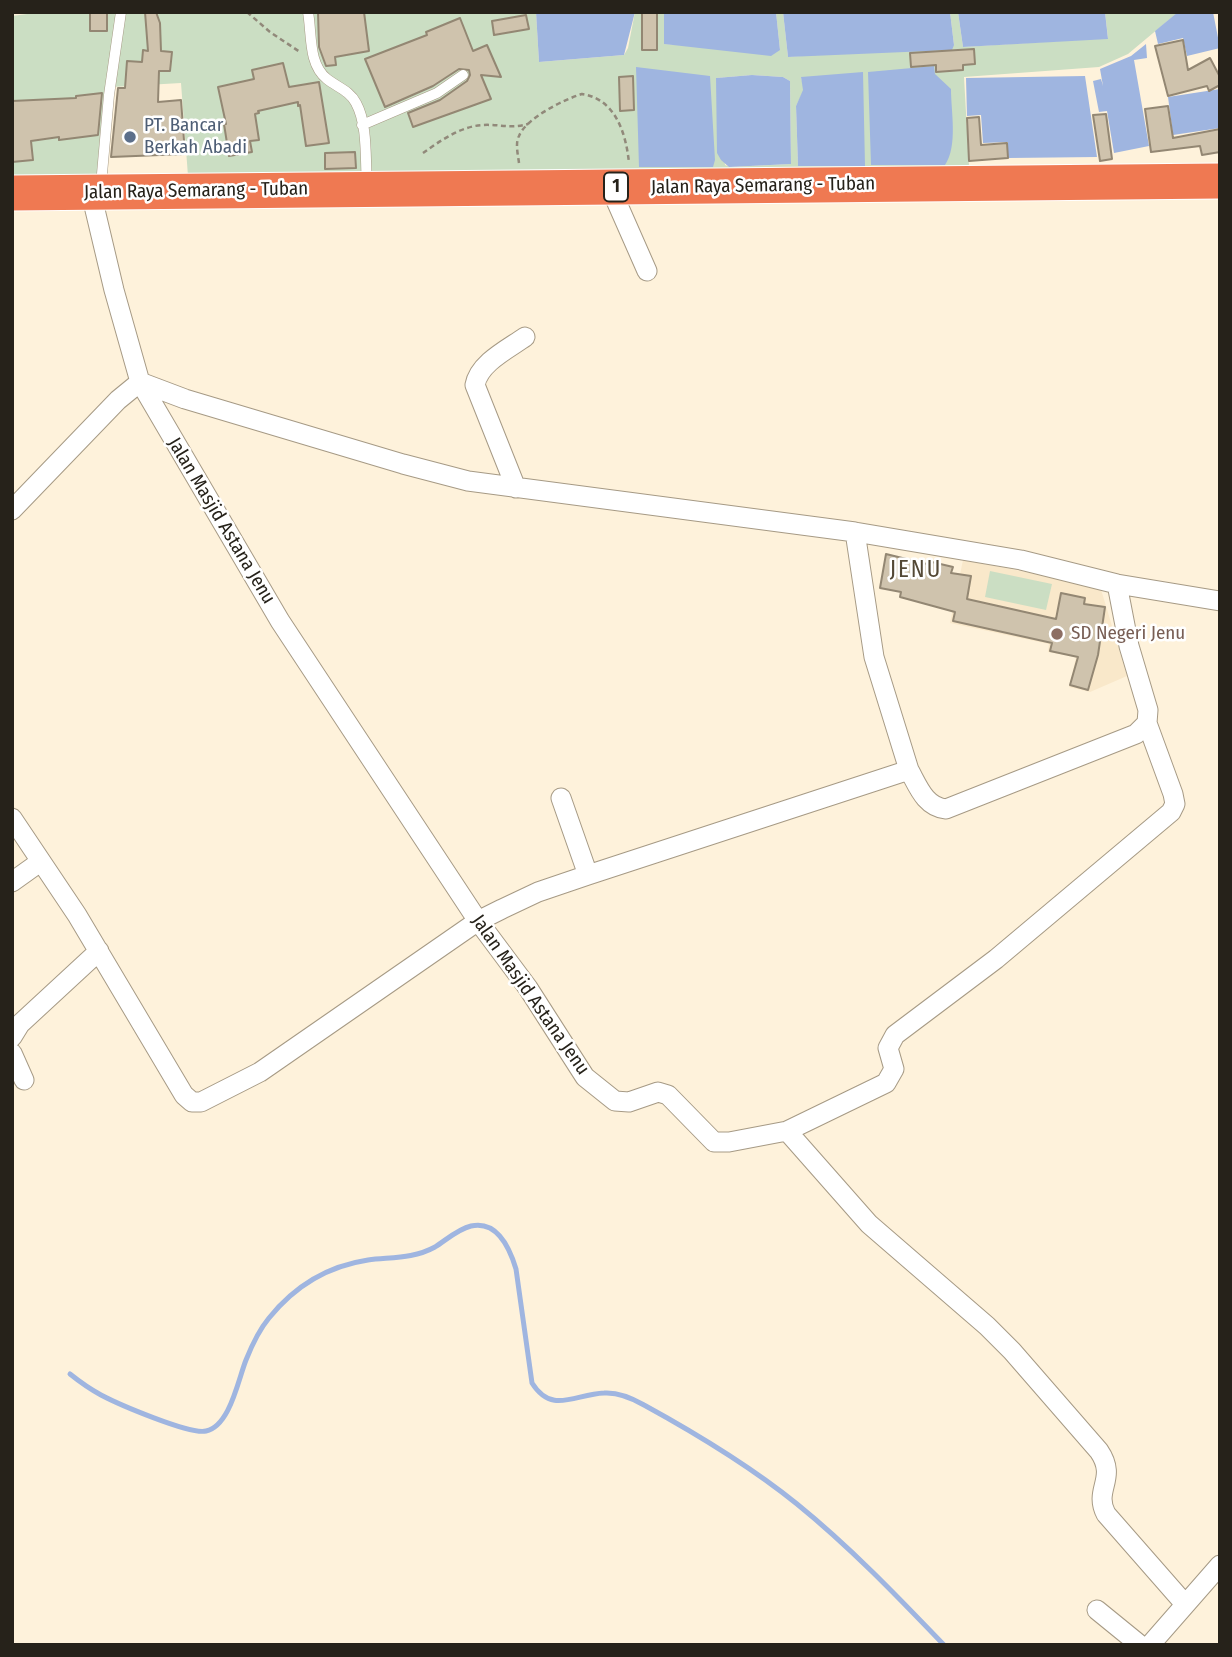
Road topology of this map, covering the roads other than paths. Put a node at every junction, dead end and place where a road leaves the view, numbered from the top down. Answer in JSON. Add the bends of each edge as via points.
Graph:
{"nodes":[{"id":1,"x":121,"y":12,"type":"edge"},
{"id":2,"x":308,"y":12,"type":"edge"},
{"id":3,"x":463,"y":75,"type":"dead end"},
{"id":4,"x":362,"y":125,"type":"junction"},
{"id":5,"x":1220,"y":181,"type":"edge"},
{"id":6,"x":621,"y":187,"type":"junction"},
{"id":7,"x":368,"y":188,"type":"junction"},
{"id":8,"x":96,"y":192,"type":"junction"},
{"id":9,"x":12,"y":193,"type":"edge"},
{"id":10,"x":647,"y":271,"type":"dead end"},
{"id":11,"x":525,"y":337,"type":"dead end"},
{"id":12,"x":139,"y":382,"type":"junction"},
{"id":13,"x":516,"y":488,"type":"junction"},
{"id":14,"x":12,"y":510,"type":"edge"},
{"id":15,"x":855,"y":532,"type":"junction"},
{"id":16,"x":1117,"y":584,"type":"junction"},
{"id":17,"x":1220,"y":601,"type":"edge"},
{"id":18,"x":1147,"y":723,"type":"junction"},
{"id":19,"x":909,"y":770,"type":"junction"},
{"id":20,"x":561,"y":798,"type":"dead end"},
{"id":21,"x":12,"y":818,"type":"edge"},
{"id":22,"x":40,"y":862,"type":"junction"},
{"id":23,"x":588,"y":875,"type":"junction"},
{"id":24,"x":12,"y":882,"type":"edge"},
{"id":25,"x":478,"y":920,"type":"junction"},
{"id":26,"x":99,"y":951,"type":"junction"},
{"id":27,"x":12,"y":1037,"type":"edge"},
{"id":28,"x":12,"y":1053,"type":"edge"},
{"id":29,"x":24,"y":1080,"type":"dead end"},
{"id":30,"x":787,"y":1131,"type":"junction"},
{"id":31,"x":1220,"y":1565,"type":"edge"},
{"id":32,"x":1185,"y":1603,"type":"junction"},
{"id":33,"x":1097,"y":1610,"type":"dead end"},
{"id":34,"x":1140,"y":1645,"type":"edge"},
{"id":35,"x":1150,"y":1645,"type":"edge"}],
"edges":[{"from":1,"to":8,"type":"lane"},
{"from":2,"to":4,"type":"lane","via":[[315,63],[355,100]]},
{"from":3,"to":4,"type":"lane","via":[[437,93]]},
{"from":4,"to":7,"type":"lane"},
{"from":5,"to":6,"type":"highway","name":"Jalan Raya Semarang - Tuban","number":"1"},
{"from":6,"to":7,"type":"highway","name":"Jalan Raya Semarang - Tuban","number":"1"},
{"from":6,"to":10,"type":"street"},
{"from":7,"to":8,"type":"highway","name":"Jalan Raya Semarang - Tuban","number":"1"},
{"from":8,"to":9,"type":"highway","name":"Jalan Raya Semarang - Tuban","number":"1"},
{"from":8,"to":12,"type":"street","name":"Jalan Masjid Astana Jenu","via":[[114,290]]},
{"from":11,"to":13,"type":"street","via":[[486,365],[475,385]]},
{"from":12,"to":13,"type":"street","via":[[437,474]]},
{"from":12,"to":14,"type":"street"},
{"from":12,"to":25,"type":"street","name":"Jalan Masjid Astana Jenu","via":[[280,621]]},
{"from":13,"to":15,"type":"street"},
{"from":15,"to":16,"type":"street","via":[[1021,560]]},
{"from":15,"to":19,"type":"street","via":[[874,657]]},
{"from":16,"to":17,"type":"street"},
{"from":16,"to":18,"type":"street","via":[[1148,710]]},
{"from":18,"to":19,"type":"street","via":[[1136,734],[946,809],[926,800]]},
{"from":18,"to":30,"type":"street","via":[[1173,794],[1171,812],[996,959],[895,1035],[888,1048],[894,1069],[886,1083]]},
{"from":19,"to":23,"type":"street"},
{"from":20,"to":23,"type":"street"},
{"from":21,"to":22,"type":"street"},
{"from":22,"to":24,"type":"street"},
{"from":22,"to":26,"type":"street"},
{"from":23,"to":25,"type":"street"},
{"from":25,"to":26,"type":"street","via":[[260,1072],[201,1102],[184,1095]]},
{"from":25,"to":30,"type":"street","name":"Jalan Masjid Astana Jenu","via":[[575,1064],[615,1101],[664,1093],[714,1142]]},
{"from":26,"to":27,"type":"street","via":[[20,1024]]},
{"from":28,"to":29,"type":"street"},
{"from":30,"to":32,"type":"street","via":[[861,1216],[1012,1351],[1098,1451],[1107,1467],[1102,1497],[1106,1514]]},
{"from":31,"to":32,"type":"street"},
{"from":32,"to":35,"type":"street"},
{"from":33,"to":34,"type":"street"}]}
